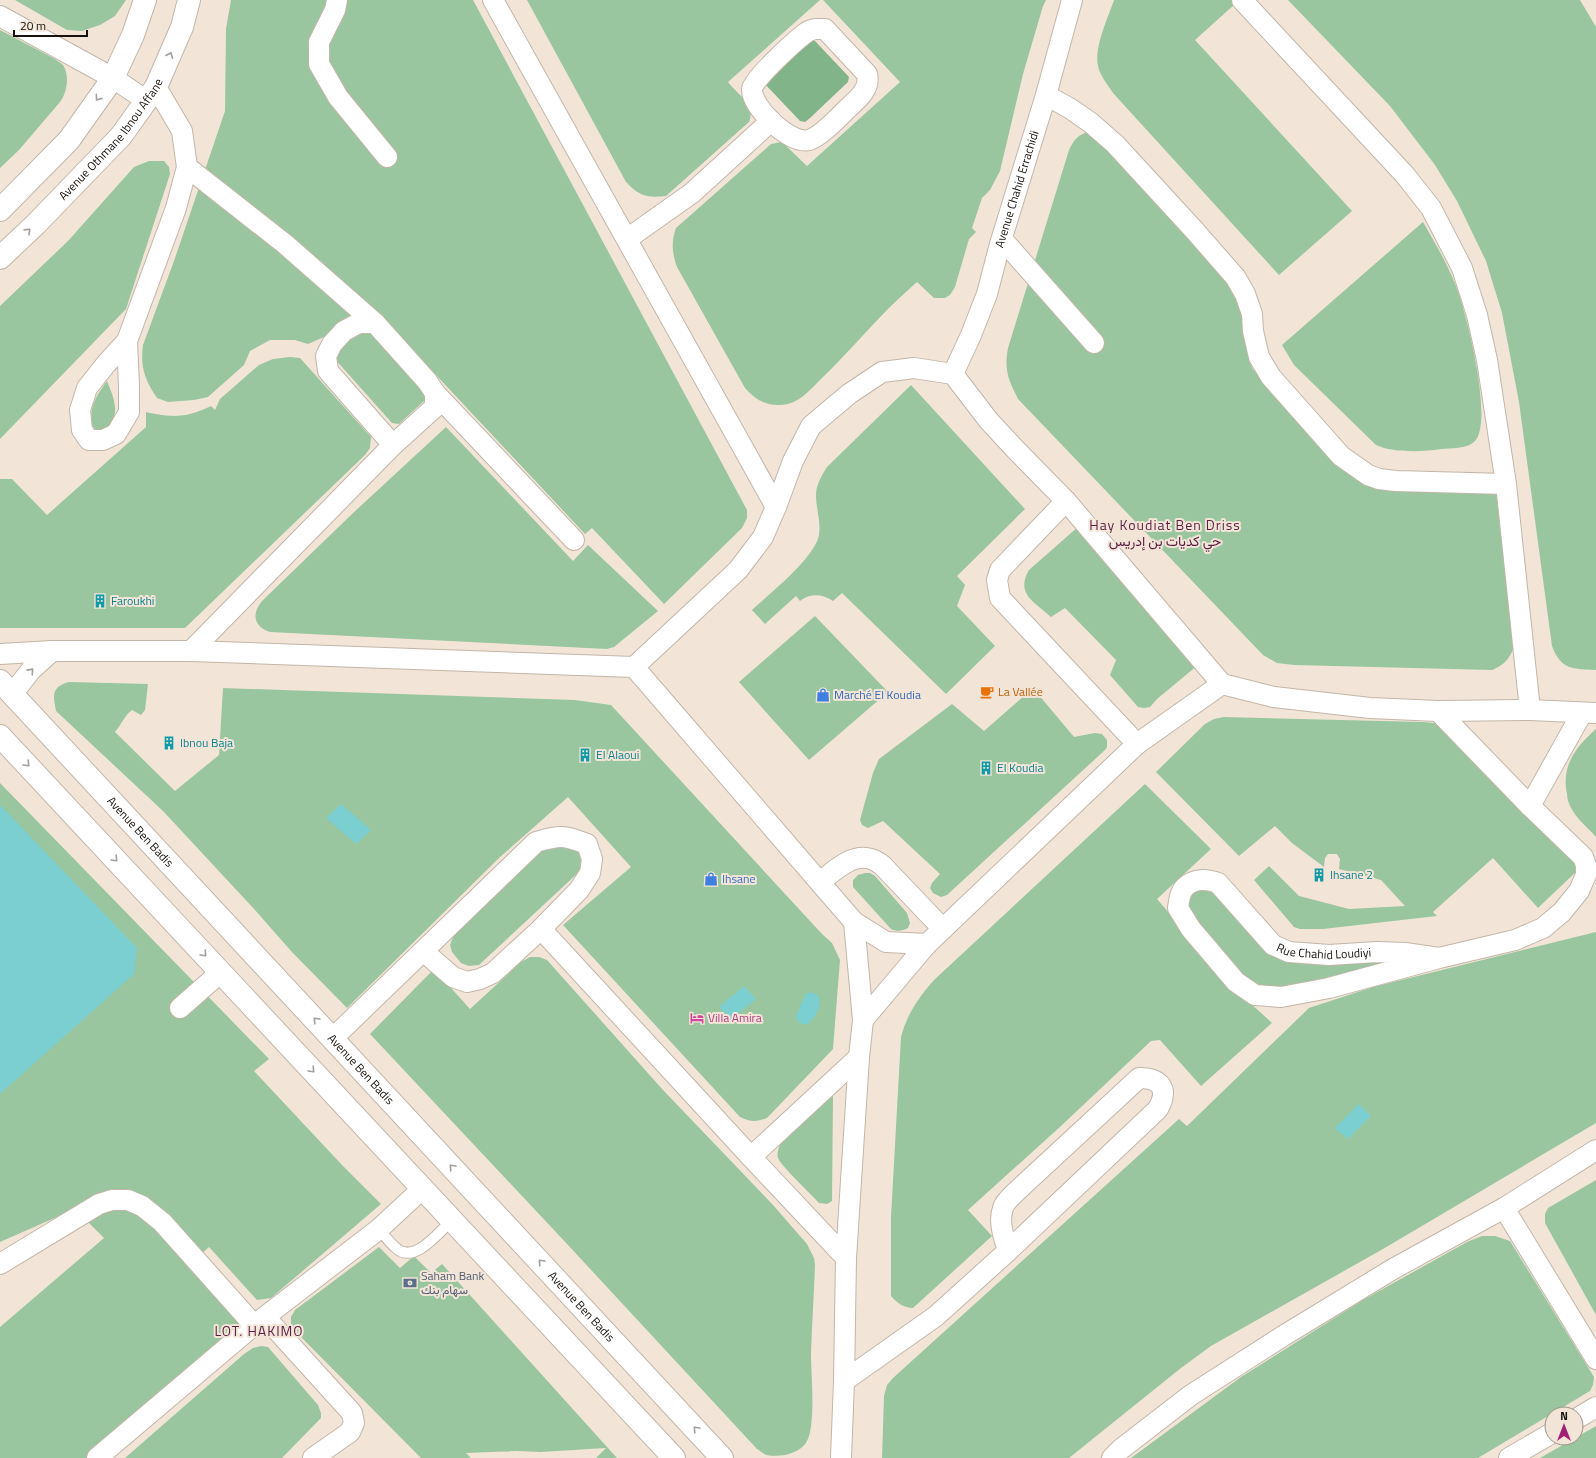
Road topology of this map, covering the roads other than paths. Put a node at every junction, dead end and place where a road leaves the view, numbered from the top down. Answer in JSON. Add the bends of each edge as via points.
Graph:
{"nodes":[{"id":1,"x":145,"y":0,"type":"edge"},
{"id":2,"x":189,"y":0,"type":"edge"},
{"id":3,"x":337,"y":0,"type":"edge"},
{"id":4,"x":492,"y":0,"type":"edge"},
{"id":5,"x":1072,"y":0,"type":"edge"},
{"id":6,"x":1242,"y":0,"type":"edge"},
{"id":7,"x":0,"y":16,"type":"edge"},
{"id":8,"x":112,"y":78,"type":"junction"},
{"id":9,"x":151,"y":94,"type":"junction"},
{"id":10,"x":1046,"y":95,"type":"junction"},
{"id":11,"x":771,"y":121,"type":"junction"},
{"id":12,"x":387,"y":157,"type":"dead end"},
{"id":13,"x":187,"y":167,"type":"junction"},
{"id":14,"x":0,"y":210,"type":"edge"},
{"id":15,"x":626,"y":239,"type":"junction"},
{"id":16,"x":1002,"y":239,"type":"junction"},
{"id":17,"x":0,"y":258,"type":"edge"},
{"id":18,"x":375,"y":323,"type":"junction"},
{"id":19,"x":127,"y":341,"type":"dead end"},
{"id":20,"x":1094,"y":343,"type":"dead end"},
{"id":21,"x":953,"y":374,"type":"junction"},
{"id":22,"x":435,"y":393,"type":"junction"},
{"id":23,"x":393,"y":445,"type":"junction"},
{"id":24,"x":1506,"y":484,"type":"junction"},
{"id":25,"x":1066,"y":502,"type":"junction"},
{"id":26,"x":776,"y":507,"type":"junction"},
{"id":27,"x":574,"y":540,"type":"dead end"},
{"id":28,"x":52,"y":651,"type":"junction"},
{"id":29,"x":191,"y":651,"type":"junction"},
{"id":30,"x":0,"y":654,"type":"edge"},
{"id":31,"x":634,"y":667,"type":"junction"},
{"id":32,"x":1222,"y":684,"type":"junction"},
{"id":33,"x":6,"y":687,"type":"edge"},
{"id":34,"x":1530,"y":710,"type":"junction"},
{"id":35,"x":1438,"y":711,"type":"junction"},
{"id":36,"x":1589,"y":713,"type":"edge"},
{"id":37,"x":0,"y":736,"type":"edge"},
{"id":38,"x":1137,"y":744,"type":"junction"},
{"id":39,"x":1530,"y":806,"type":"junction"},
{"id":40,"x":820,"y":882,"type":"junction"},
{"id":41,"x":854,"y":922,"type":"junction"},
{"id":42,"x":541,"y":929,"type":"junction"},
{"id":43,"x":943,"y":929,"type":"junction"},
{"id":44,"x":927,"y":944,"type":"junction"},
{"id":45,"x":423,"y":951,"type":"junction"},
{"id":46,"x":1439,"y":958,"type":"junction"},
{"id":47,"x":220,"y":972,"type":"junction"},
{"id":48,"x":180,"y":1008,"type":"dead end"},
{"id":49,"x":863,"y":1020,"type":"junction"},
{"id":50,"x":333,"y":1038,"type":"junction"},
{"id":51,"x":859,"y":1058,"type":"junction"},
{"id":52,"x":1596,"y":1150,"type":"edge"},
{"id":53,"x":751,"y":1157,"type":"junction"},
{"id":54,"x":423,"y":1188,"type":"junction"},
{"id":55,"x":1504,"y":1208,"type":"junction"},
{"id":56,"x":452,"y":1220,"type":"junction"},
{"id":57,"x":379,"y":1229,"type":"junction"},
{"id":58,"x":1008,"y":1251,"type":"junction"},
{"id":59,"x":846,"y":1258,"type":"junction"},
{"id":60,"x":0,"y":1264,"type":"edge"},
{"id":61,"x":260,"y":1321,"type":"junction"},
{"id":62,"x":1596,"y":1359,"type":"edge"},
{"id":63,"x":844,"y":1381,"type":"junction"},
{"id":64,"x":1596,"y":1407,"type":"edge"},
{"id":65,"x":1584,"y":1414,"type":"edge"},
{"id":66,"x":1544,"y":1438,"type":"edge"},
{"id":67,"x":97,"y":1458,"type":"edge"},
{"id":68,"x":314,"y":1458,"type":"edge"},
{"id":69,"x":674,"y":1458,"type":"edge"},
{"id":70,"x":722,"y":1458,"type":"edge"},
{"id":71,"x":841,"y":1458,"type":"edge"},
{"id":72,"x":1112,"y":1458,"type":"edge"},
{"id":73,"x":1509,"y":1458,"type":"edge"}],
"edges":[{"from":1,"to":8,"type":"main road","via":[[133,35]]},
{"from":9,"to":2,"type":"main road","name":"Avenue Othmane Ibnou Affane","one_way":true,"via":[[182,27]]},
{"from":3,"to":12,"type":"street","via":[[335,10],[319,42],[319,64],[338,97]]},
{"from":4,"to":15,"type":"street"},
{"from":5,"to":10,"type":"street","name":"Avenue Chahid Errachidi"},
{"from":6,"to":24,"type":"street","via":[[1405,175],[1434,215],[1462,268],[1477,315],[1487,360]]},
{"from":7,"to":8,"type":"street"},
{"from":8,"to":9,"type":"street"},
{"from":8,"to":14,"type":"main road","one_way":true,"via":[[68,140]]},
{"from":9,"to":13,"type":"street","via":[[182,131]]},
{"from":17,"to":9,"type":"main road","name":"Avenue Othmane Ibnou Affane","one_way":true,"via":[[121,136]]},
{"from":10,"to":16,"type":"street","name":"Avenue Chahid Errachidi"},
{"from":10,"to":24,"type":"street","via":[[1081,116],[1115,144],[1236,278],[1252,314],[1253,332],[1264,367],[1341,456],[1368,475],[1379,479]]},
{"from":11,"to":11,"type":"street","via":[[796,139],[815,138],[863,93],[868,83],[867,74],[825,29],[809,31],[753,86],[755,101]]},
{"from":11,"to":15,"type":"street","via":[[692,193]]},
{"from":13,"to":18,"type":"street","via":[[285,244]]},
{"from":13,"to":19,"type":"street","via":[[176,208]]},
{"from":15,"to":26,"type":"street"},
{"from":16,"to":20,"type":"street"},
{"from":16,"to":21,"type":"street","name":"Avenue Chahid Errachidi","via":[[987,294]]},
{"from":18,"to":22,"type":"street"},
{"from":18,"to":23,"type":"street","via":[[359,323],[344,331],[332,344],[326,356],[328,371]]},
{"from":21,"to":25,"type":"street","via":[[994,426]]},
{"from":21,"to":26,"type":"street","via":[[914,368],[882,372],[849,394],[811,426],[793,461]]},
{"from":22,"to":23,"type":"street","via":[[435,407]]},
{"from":22,"to":27,"type":"street"},
{"from":23,"to":29,"type":"street"},
{"from":24,"to":34,"type":"street"},
{"from":25,"to":32,"type":"street"},
{"from":25,"to":38,"type":"street","via":[[1000,570],[997,580],[1000,598]]},
{"from":26,"to":31,"type":"street","via":[[763,537],[738,570]]},
{"from":28,"to":29,"type":"street"},
{"from":28,"to":30,"type":"street"},
{"from":33,"to":28,"type":"street","one_way":true,"via":[[31,670]]},
{"from":29,"to":31,"type":"street"},
{"from":31,"to":40,"type":"street"},
{"from":32,"to":35,"type":"street","via":[[1274,697],[1370,708]]},
{"from":32,"to":38,"type":"street"},
{"from":50,"to":33,"type":"main road","name":"Avenue Ben Badis","one_way":true},
{"from":34,"to":35,"type":"street"},
{"from":34,"to":36,"type":"street"},
{"from":35,"to":39,"type":"street","name":"Rue Chahid Loudiyi"},
{"from":36,"to":39,"type":"street"},
{"from":37,"to":47,"type":"main road","one_way":true},
{"from":38,"to":43,"type":"street"},
{"from":39,"to":46,"type":"street","name":"Rue Chahid Loudiyi","via":[[1583,857],[1586,875],[1579,892],[1562,912],[1543,928],[1515,940]]},
{"from":40,"to":41,"type":"street"},
{"from":40,"to":43,"type":"street","via":[[839,866],[853,859],[871,858],[882,865]]},
{"from":41,"to":44,"type":"street","via":[[886,942]]},
{"from":41,"to":49,"type":"street"},
{"from":42,"to":45,"type":"street","via":[[493,973],[467,982],[453,977]]},
{"from":42,"to":45,"type":"street","via":[[579,890],[590,873],[592,859],[587,844],[569,837],[554,837],[536,842]]},
{"from":42,"to":53,"type":"street"},
{"from":43,"to":44,"type":"street"},
{"from":44,"to":49,"type":"street"},
{"from":45,"to":50,"type":"street"},
{"from":46,"to":46,"type":"street","name":"Rue Chahid Loudiyi","via":[[1405,953],[1329,955],[1289,952],[1273,945],[1218,883],[1208,879],[1198,880],[1185,887],[1178,908],[1191,929],[1236,982],[1255,995],[1281,997],[1329,988]]},
{"from":47,"to":48,"type":"street"},
{"from":47,"to":54,"type":"main road","one_way":true},
{"from":49,"to":51,"type":"street"},
{"from":70,"to":50,"type":"main road","name":"Avenue Ben Badis","one_way":true},
{"from":51,"to":53,"type":"street"},
{"from":51,"to":59,"type":"street"},
{"from":52,"to":55,"type":"street"},
{"from":53,"to":59,"type":"street"},
{"from":54,"to":56,"type":"main road"},
{"from":54,"to":57,"type":"street"},
{"from":55,"to":62,"type":"street"},
{"from":55,"to":72,"type":"street","via":[[1393,1269],[1191,1395]]},
{"from":56,"to":57,"type":"lane","via":[[421,1249],[409,1254],[397,1249]]},
{"from":56,"to":69,"type":"main road"},
{"from":57,"to":61,"type":"street"},
{"from":58,"to":58,"type":"street","via":[[1158,1109],[1163,1100],[1164,1090],[1158,1082],[1139,1078],[1019,1189],[1003,1207],[1002,1234]]},
{"from":58,"to":63,"type":"street","via":[[936,1316]]},
{"from":59,"to":63,"type":"street"},
{"from":60,"to":61,"type":"street","via":[[99,1204],[112,1200],[128,1200],[142,1206],[162,1222]]},
{"from":61,"to":67,"type":"street"},
{"from":61,"to":68,"type":"street","via":[[352,1413],[354,1422],[350,1432]]},
{"from":63,"to":71,"type":"street"},
{"from":64,"to":65,"type":"street"},
{"from":66,"to":73,"type":"street"}]}
